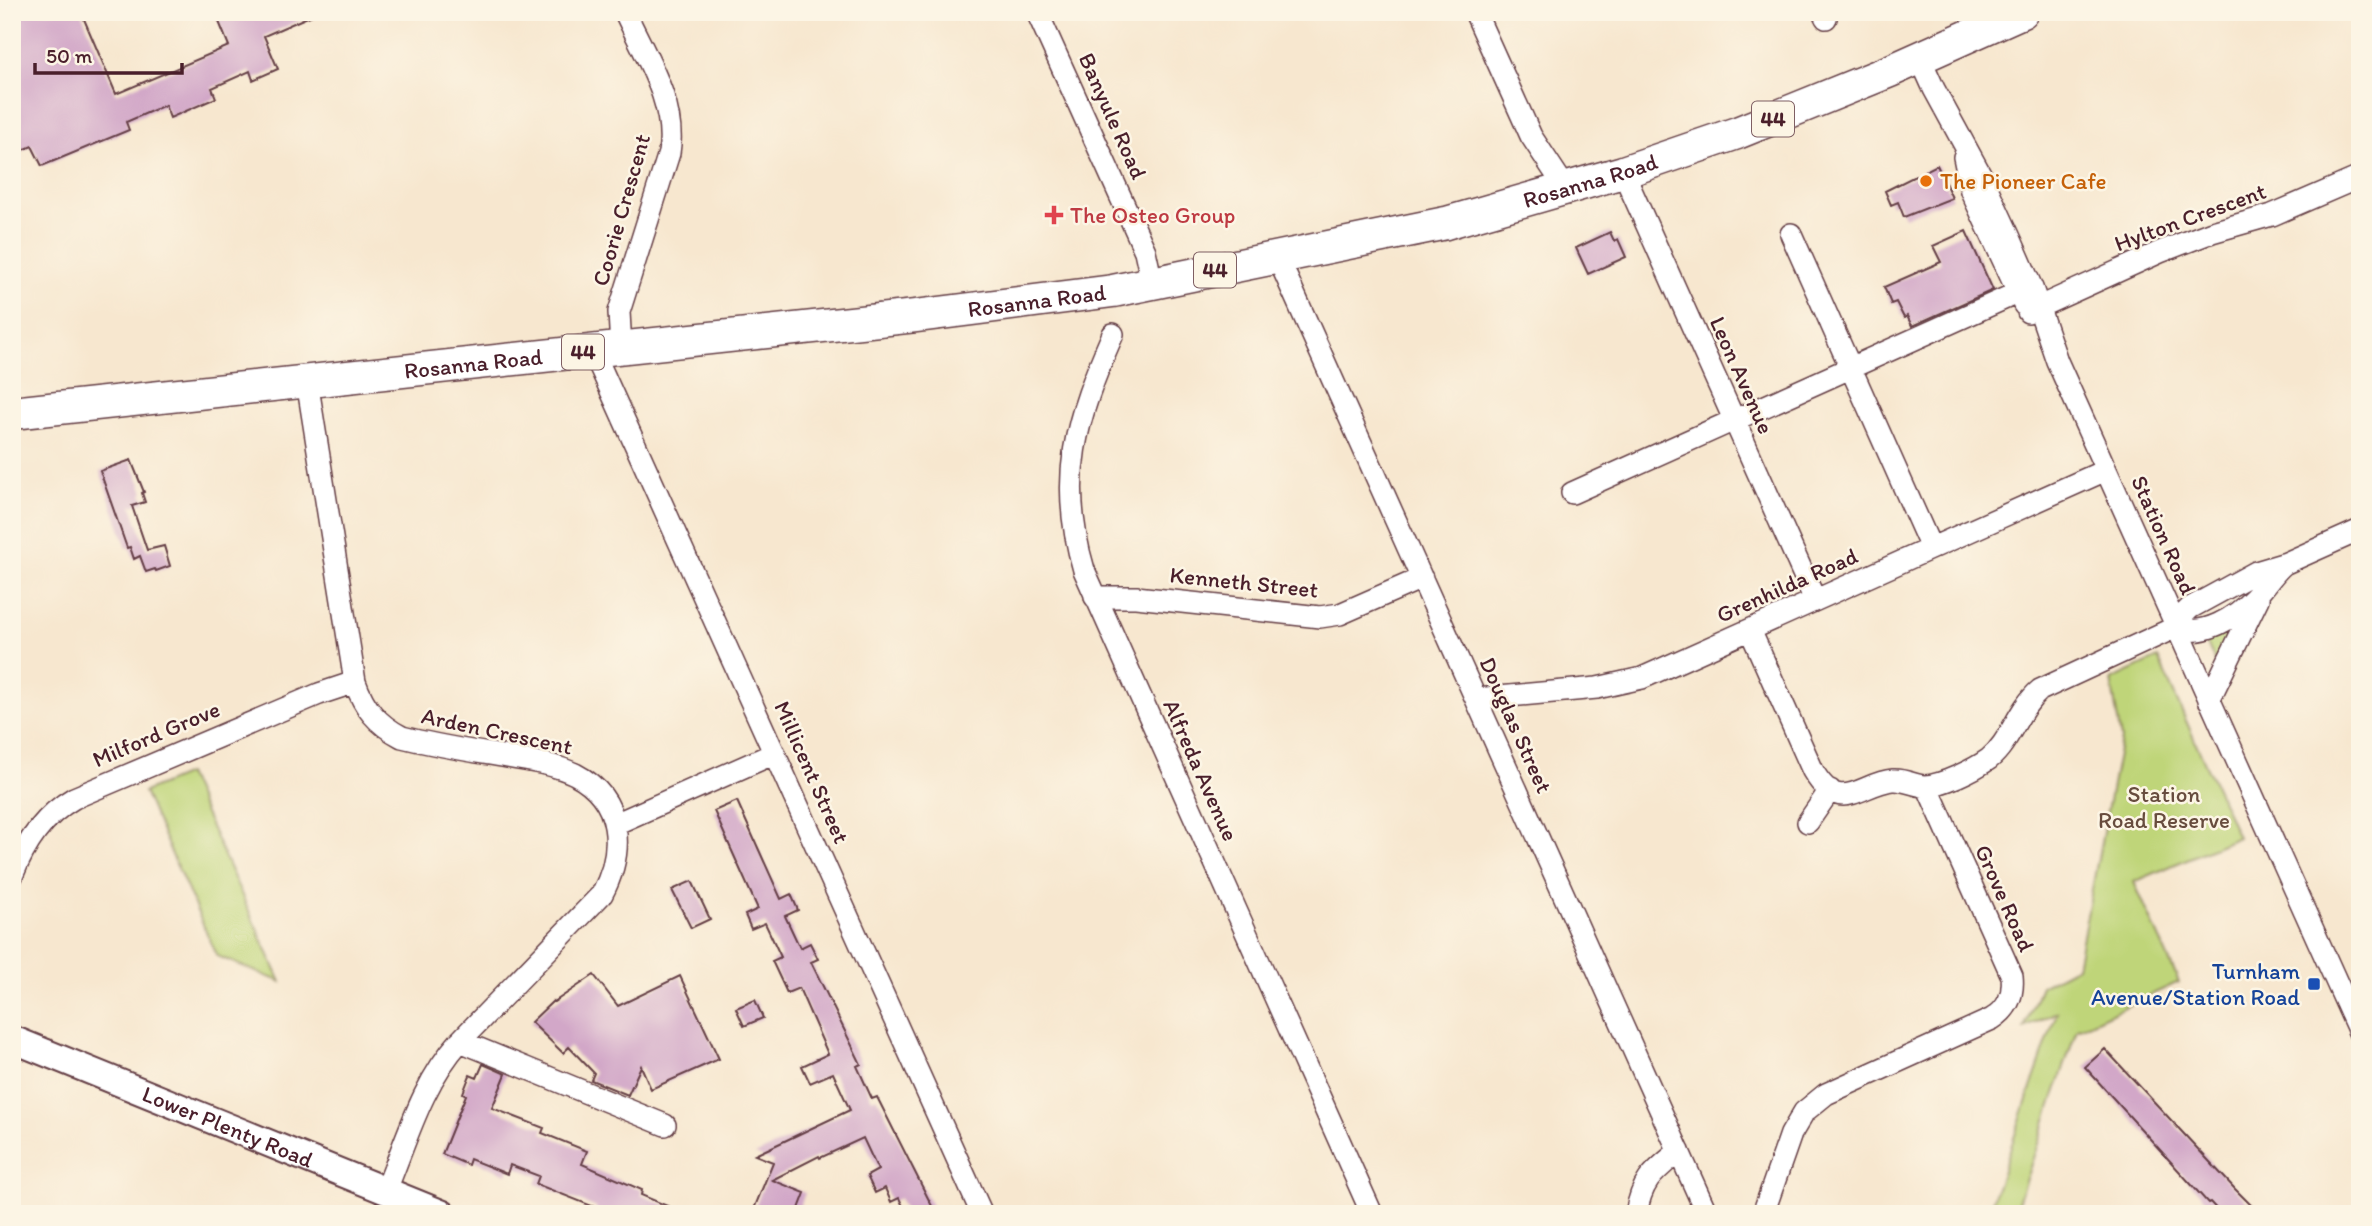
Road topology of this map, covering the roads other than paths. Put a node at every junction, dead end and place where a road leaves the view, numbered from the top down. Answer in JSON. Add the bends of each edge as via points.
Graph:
{"nodes":[{"id":1,"x":625,"y":12,"type":"edge"},
{"id":2,"x":1037,"y":12,"type":"edge"},
{"id":3,"x":1475,"y":12,"type":"edge"},
{"id":4,"x":2022,"y":12,"type":"edge"},
{"id":5,"x":1920,"y":58,"type":"junction"},
{"id":6,"x":1960,"y":134,"type":"junction"},
{"id":7,"x":1623,"y":172,"type":"junction"},
{"id":8,"x":2360,"y":177,"type":"edge"},
{"id":9,"x":1554,"y":192,"type":"junction"},
{"id":10,"x":1791,"y":234,"type":"dead end"},
{"id":11,"x":1278,"y":258,"type":"junction"},
{"id":12,"x":1152,"y":282,"type":"junction"},
{"id":13,"x":2017,"y":293,"type":"junction"},
{"id":14,"x":2033,"y":310,"type":"junction"},
{"id":15,"x":1113,"y":334,"type":"dead end"},
{"id":16,"x":607,"y":349,"type":"junction"},
{"id":17,"x":1850,"y":367,"type":"junction"},
{"id":18,"x":307,"y":382,"type":"junction"},
{"id":19,"x":12,"y":413,"type":"edge"},
{"id":20,"x":1733,"y":419,"type":"junction"},
{"id":21,"x":2106,"y":470,"type":"junction"},
{"id":22,"x":1572,"y":493,"type":"dead end"},
{"id":23,"x":2360,"y":530,"type":"edge"},
{"id":24,"x":1931,"y":548,"type":"junction"},
{"id":25,"x":2286,"y":563,"type":"junction"},
{"id":26,"x":1422,"y":578,"type":"junction"},
{"id":27,"x":2263,"y":588,"type":"junction"},
{"id":28,"x":1095,"y":597,"type":"junction"},
{"id":29,"x":1815,"y":600,"type":"junction"},
{"id":30,"x":2176,"y":627,"type":"junction"},
{"id":31,"x":1750,"y":631,"type":"junction"},
{"id":32,"x":355,"y":682,"type":"junction"},
{"id":33,"x":1476,"y":699,"type":"junction"},
{"id":34,"x":2210,"y":700,"type":"junction"},
{"id":35,"x":775,"y":753,"type":"junction"},
{"id":36,"x":1927,"y":786,"type":"junction"},
{"id":37,"x":1830,"y":790,"type":"junction"},
{"id":38,"x":1808,"y":822,"type":"dead end"},
{"id":39,"x":615,"y":824,"type":"junction"},
{"id":40,"x":12,"y":876,"type":"edge"},
{"id":41,"x":2360,"y":1034,"type":"edge"},
{"id":42,"x":12,"y":1039,"type":"edge"},
{"id":43,"x":460,"y":1041,"type":"junction"},
{"id":44,"x":665,"y":1125,"type":"dead end"},
{"id":45,"x":1684,"y":1161,"type":"junction"},
{"id":46,"x":386,"y":1190,"type":"junction"},
{"id":47,"x":1639,"y":1204,"type":"edge"},
{"id":48,"x":1762,"y":1212,"type":"edge"},
{"id":49,"x":443,"y":1214,"type":"edge"},
{"id":50,"x":982,"y":1214,"type":"edge"},
{"id":51,"x":1372,"y":1214,"type":"edge"},
{"id":52,"x":1707,"y":1214,"type":"edge"}],
"edges":[{"from":1,"to":16,"type":"street","name":"Coorie Crescent","via":[[666,104],[671,140]]},
{"from":2,"to":12,"type":"street","name":"Banyule Road","via":[[1145,251]]},
{"from":3,"to":9,"type":"street"},
{"from":4,"to":5,"type":"highway","name":"Rosanna Road","number":"44"},
{"from":5,"to":6,"type":"street","name":"Station Road"},
{"from":5,"to":7,"type":"highway","name":"Rosanna Road","number":"44","via":[[1737,133]]},
{"from":6,"to":13,"type":"street","via":[[1971,191]]},
{"from":6,"to":14,"type":"street","name":"Station Road","via":[[2032,288]]},
{"from":7,"to":9,"type":"highway","name":"Rosanna Road","number":"44"},
{"from":7,"to":20,"type":"street","name":"Leon Avenue"},
{"from":8,"to":14,"type":"street","name":"Hylton Crescent","via":[[2272,215],[2172,247]]},
{"from":9,"to":11,"type":"highway","name":"Rosanna Road","number":"44","via":[[1446,223]]},
{"from":10,"to":17,"type":"street"},
{"from":11,"to":12,"type":"highway","name":"Rosanna Road","number":"44"},
{"from":11,"to":26,"type":"street","name":"Douglas Street"},
{"from":12,"to":16,"type":"highway","name":"Rosanna Road","number":"44","via":[[993,308]]},
{"from":13,"to":14,"type":"street"},
{"from":13,"to":17,"type":"street"},
{"from":14,"to":21,"type":"street","name":"Station Road"},
{"from":15,"to":28,"type":"street","name":"Alfreda Avenue","via":[[1087,395],[1071,471],[1077,547]]},
{"from":16,"to":18,"type":"highway","name":"Rosanna Road","number":"44"},
{"from":16,"to":35,"type":"street","name":"Millicent Street"},
{"from":17,"to":20,"type":"street"},
{"from":17,"to":24,"type":"street"},
{"from":18,"to":19,"type":"highway","name":"Rosanna Road","number":"44"},
{"from":18,"to":32,"type":"street","name":"Arden Crescent"},
{"from":20,"to":22,"type":"street"},
{"from":20,"to":29,"type":"street","name":"Leon Avenue"},
{"from":21,"to":24,"type":"street","name":"Grenhilda Road"},
{"from":21,"to":30,"type":"street","name":"Station Road"},
{"from":23,"to":25,"type":"street"},
{"from":24,"to":29,"type":"street","name":"Grenhilda Road"},
{"from":25,"to":27,"type":"street"},
{"from":25,"to":30,"type":"street","via":[[2256,572],[2194,605]]},
{"from":26,"to":28,"type":"street","name":"Kenneth Street","via":[[1340,614],[1320,617],[1136,597]]},
{"from":26,"to":33,"type":"street","name":"Douglas Street"},
{"from":27,"to":30,"type":"street","via":[[2240,610],[2209,627],[2194,632]]},
{"from":27,"to":34,"type":"street"},
{"from":28,"to":51,"type":"street","name":"Alfreda Avenue"},
{"from":29,"to":31,"type":"street","name":"Grenhilda Road"},
{"from":30,"to":34,"type":"street","name":"Station Road"},
{"from":30,"to":36,"type":"street","via":[[2040,690],[1989,759]]},
{"from":31,"to":33,"type":"street","name":"Grenhilda Road","via":[[1626,682]]},
{"from":31,"to":37,"type":"street","via":[[1814,771]]},
{"from":32,"to":39,"type":"street","name":"Arden Crescent","via":[[367,710],[388,730],[419,741],[567,771],[596,789]]},
{"from":32,"to":40,"type":"street","name":"Milford Grove","via":[[74,798],[38,829]]},
{"from":33,"to":45,"type":"street","name":"Douglas Street"},
{"from":34,"to":41,"type":"street","name":"Station Road"},
{"from":35,"to":39,"type":"street"},
{"from":35,"to":50,"type":"street","name":"Millicent Street"},
{"from":36,"to":37,"type":"street","via":[[1890,780],[1854,794]]},
{"from":36,"to":48,"type":"street","name":"Grove Road","via":[[2012,976],[2009,1003],[1992,1019],[1810,1105],[1791,1134]]},
{"from":37,"to":38,"type":"street"},
{"from":39,"to":43,"type":"street","name":"Arden Crescent","via":[[617,854],[602,894]]},
{"from":42,"to":46,"type":"main road","name":"Lower Plenty Road"},
{"from":43,"to":44,"type":"street"},
{"from":43,"to":46,"type":"street","name":"Arden Crescent","via":[[425,1093]]},
{"from":45,"to":47,"type":"street","via":[[1650,1176]]},
{"from":45,"to":52,"type":"street","name":"Douglas Street"},
{"from":46,"to":49,"type":"main road","name":"Lower Plenty Road"}]}
